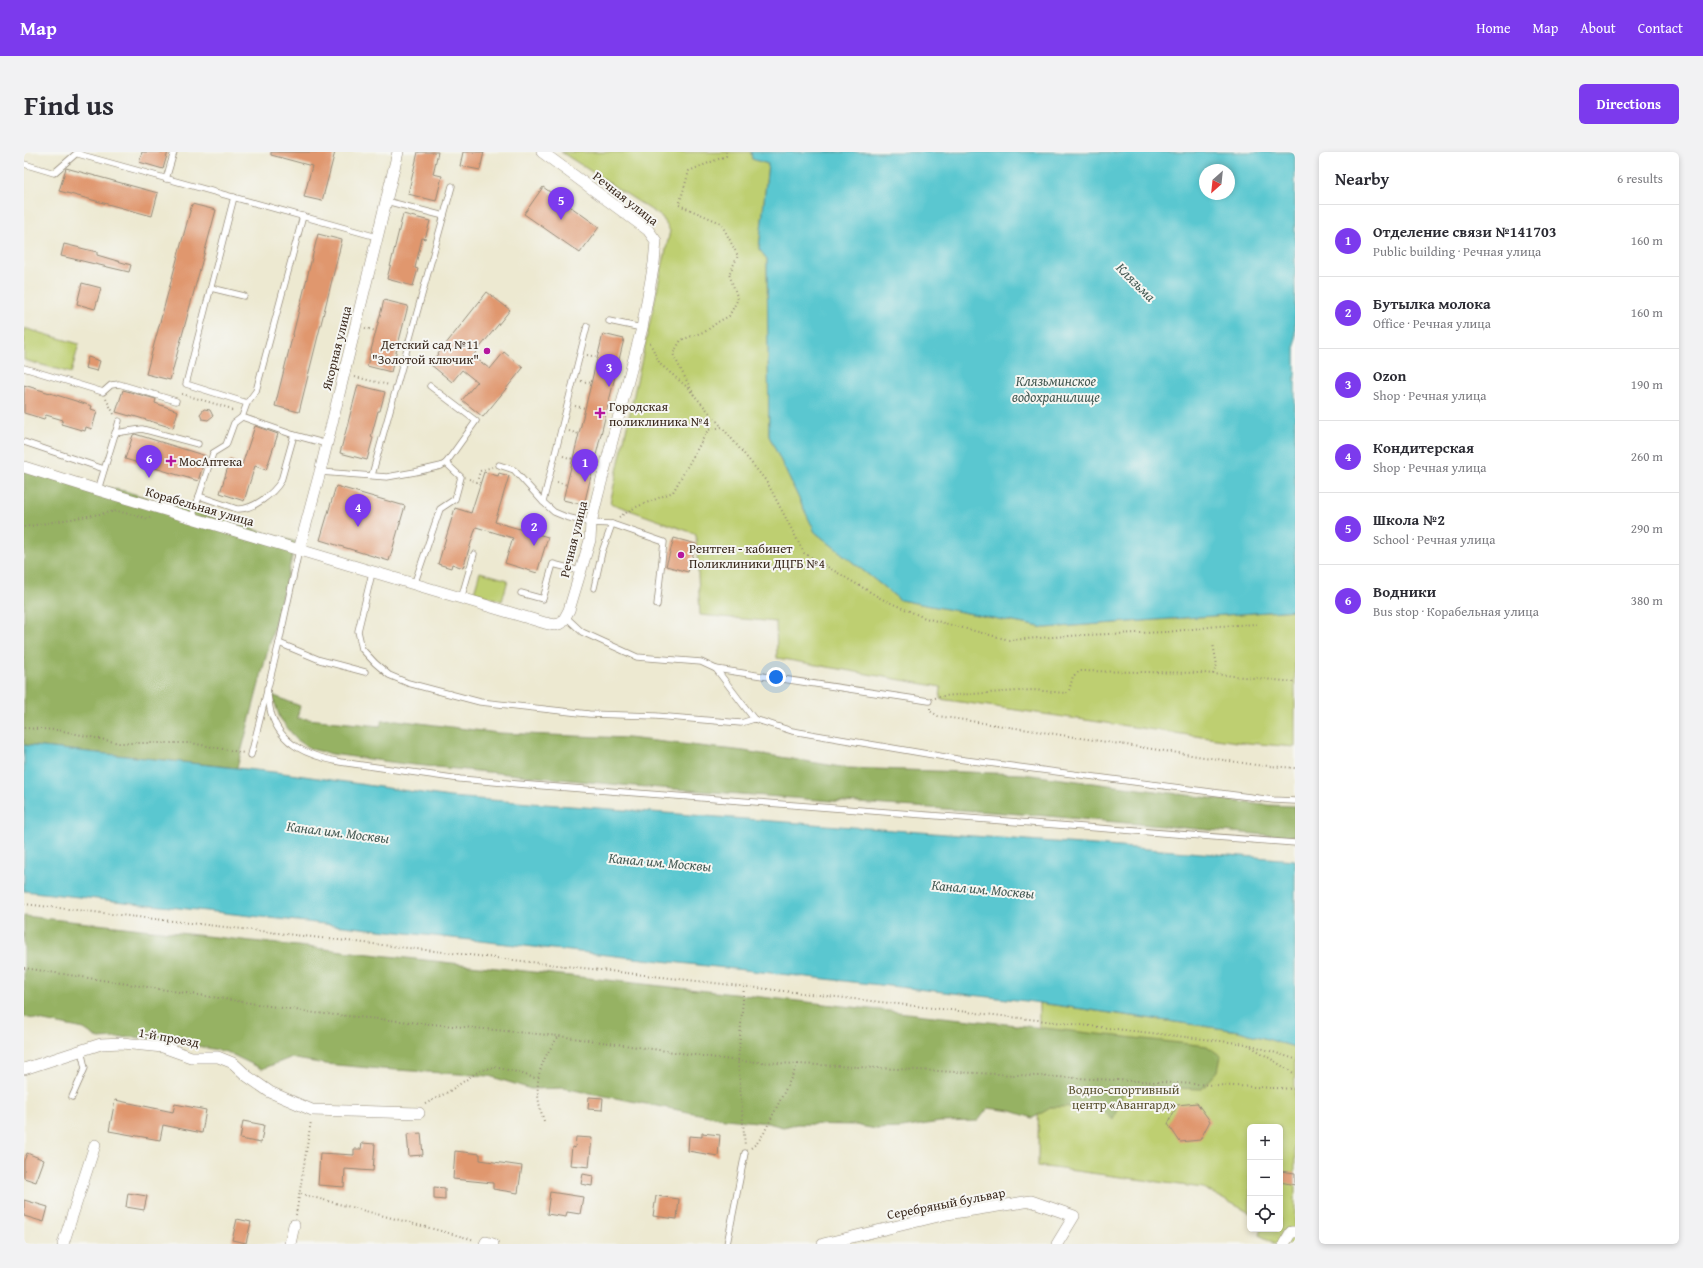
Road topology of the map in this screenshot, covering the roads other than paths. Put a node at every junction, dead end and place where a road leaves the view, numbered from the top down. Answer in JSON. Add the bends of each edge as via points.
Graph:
{"nodes":[{"id":1,"x":174,"y":152,"type":"edge"},
{"id":2,"x":398,"y":152,"type":"edge"},
{"id":3,"x":542,"y":152,"type":"edge"},
{"id":4,"x":78,"y":153,"type":"edge"},
{"id":5,"x":24,"y":164,"type":"edge"},
{"id":6,"x":166,"y":179,"type":"junction"},
{"id":7,"x":452,"y":186,"type":"dead end"},
{"id":8,"x":234,"y":198,"type":"junction"},
{"id":9,"x":386,"y":201,"type":"junction"},
{"id":10,"x":303,"y":216,"type":"junction"},
{"id":11,"x":444,"y":216,"type":"junction"},
{"id":12,"x":377,"y":237,"type":"junction"},
{"id":13,"x":211,"y":288,"type":"junction"},
{"id":14,"x":244,"y":296,"type":"dead end"},
{"id":15,"x":609,"y":321,"type":"dead end"},
{"id":16,"x":587,"y":326,"type":"dead end"},
{"id":17,"x":642,"y":328,"type":"junction"},
{"id":18,"x":24,"y":368,"type":"edge"},
{"id":19,"x":430,"y":386,"type":"dead end"},
{"id":20,"x":176,"y":401,"type":"dead end"},
{"id":21,"x":247,"y":403,"type":"junction"},
{"id":22,"x":242,"y":417,"type":"junction"},
{"id":23,"x":119,"y":421,"type":"road end"},
{"id":24,"x":115,"y":433,"type":"junction"},
{"id":25,"x":294,"y":436,"type":"junction"},
{"id":26,"x":24,"y":442,"type":"edge"},
{"id":27,"x":198,"y":444,"type":"dead end"},
{"id":28,"x":327,"y":444,"type":"junction"},
{"id":29,"x":446,"y":463,"type":"junction"},
{"id":30,"x":499,"y":465,"type":"road end"},
{"id":31,"x":24,"y":467,"type":"edge"},
{"id":32,"x":104,"y":469,"type":"junction"},
{"id":33,"x":320,"y":472,"type":"junction"},
{"id":34,"x":372,"y":475,"type":"junction"},
{"id":35,"x":98,"y":490,"type":"junction"},
{"id":36,"x":199,"y":496,"type":"junction"},
{"id":37,"x":543,"y":502,"type":"junction"},
{"id":38,"x":192,"y":518,"type":"junction"},
{"id":39,"x":591,"y":523,"type":"junction"},
{"id":40,"x":612,"y":524,"type":"junction"},
{"id":41,"x":299,"y":550,"type":"junction"},
{"id":42,"x":474,"y":554,"type":"dead end"},
{"id":43,"x":580,"y":571,"type":"junction"},
{"id":44,"x":372,"y":572,"type":"junction"},
{"id":45,"x":414,"y":585,"type":"junction"},
{"id":46,"x":594,"y":588,"type":"dead end"},
{"id":47,"x":521,"y":593,"type":"dead end"},
{"id":48,"x":461,"y":599,"type":"junction"},
{"id":49,"x":656,"y":605,"type":"dead end"},
{"id":50,"x":566,"y":617,"type":"junction"},
{"id":51,"x":279,"y":643,"type":"junction"},
{"id":52,"x":716,"y":669,"type":"junction"},
{"id":53,"x":365,"y":672,"type":"dead end"},
{"id":54,"x":267,"y":688,"type":"junction"},
{"id":55,"x":929,"y":701,"type":"road end"},
{"id":56,"x":754,"y":719,"type":"junction"},
{"id":57,"x":251,"y":755,"type":"road end"},
{"id":58,"x":1295,"y":801,"type":"edge"},
{"id":59,"x":1295,"y":843,"type":"edge"},
{"id":60,"x":81,"y":1050,"type":"junction"},
{"id":61,"x":24,"y":1069,"type":"edge"},
{"id":62,"x":72,"y":1097,"type":"dead end"},
{"id":63,"x":419,"y":1113,"type":"road end"},
{"id":64,"x":95,"y":1145,"type":"dead end"},
{"id":65,"x":745,"y":1153,"type":"road end"},
{"id":66,"x":294,"y":1225,"type":"road end"},
{"id":67,"x":1295,"y":1232,"type":"edge"},
{"id":68,"x":63,"y":1244,"type":"edge"},
{"id":69,"x":290,"y":1244,"type":"edge"},
{"id":70,"x":727,"y":1244,"type":"edge"},
{"id":71,"x":823,"y":1244,"type":"edge"},
{"id":72,"x":1057,"y":1244,"type":"edge"},
{"id":73,"x":1284,"y":1244,"type":"edge"}],
"edges":[{"from":1,"to":6,"type":"lane"},
{"from":2,"to":9,"type":"street","name":"Якорная улица"},
{"from":3,"to":17,"type":"street","name":"Речная улица","via":[[648,230],[656,241]]},
{"from":4,"to":5,"type":"lane","via":[[54,174]]},
{"from":4,"to":6,"type":"lane"},
{"from":6,"to":8,"type":"lane"},
{"from":7,"to":11,"type":"lane"},
{"from":8,"to":10,"type":"lane"},
{"from":8,"to":13,"type":"lane"},
{"from":9,"to":11,"type":"lane"},
{"from":9,"to":12,"type":"street","name":"Якорная улица"},
{"from":10,"to":12,"type":"lane"},
{"from":10,"to":21,"type":"lane","via":[[256,391]]},
{"from":11,"to":34,"type":"lane"},
{"from":12,"to":28,"type":"street","name":"Якорная улица"},
{"from":13,"to":14,"type":"lane"},
{"from":13,"to":21,"type":"lane","via":[[186,384]]},
{"from":15,"to":17,"type":"lane"},
{"from":16,"to":37,"type":"lane"},
{"from":17,"to":39,"type":"street","name":"Речная улица"},
{"from":18,"to":20,"type":"lane","via":[[103,392],[111,385],[119,384]]},
{"from":19,"to":29,"type":"lane","via":[[476,421]]},
{"from":21,"to":22,"type":"lane"},
{"from":22,"to":25,"type":"lane"},
{"from":22,"to":36,"type":"lane","via":[[234,422],[226,445],[213,453]]},
{"from":23,"to":24,"type":"lane"},
{"from":24,"to":27,"type":"lane","via":[[142,429]]},
{"from":24,"to":32,"type":"lane"},
{"from":25,"to":28,"type":"lane"},
{"from":25,"to":36,"type":"lane","via":[[278,486],[250,507],[238,509]]},
{"from":26,"to":32,"type":"lane"},
{"from":28,"to":33,"type":"street","name":"Якорная улица"},
{"from":29,"to":34,"type":"lane","via":[[408,474],[387,477]]},
{"from":29,"to":45,"type":"lane","via":[[461,477],[455,499],[440,509]]},
{"from":30,"to":37,"type":"lane","via":[[514,470]]},
{"from":31,"to":35,"type":"street","name":"Корабельная улица"},
{"from":32,"to":35,"type":"lane"},
{"from":33,"to":34,"type":"lane"},
{"from":33,"to":41,"type":"street","name":"Якорная улица"},
{"from":35,"to":38,"type":"street","name":"Корабельная улица"},
{"from":36,"to":38,"type":"lane"},
{"from":37,"to":39,"type":"lane","via":[[554,512]]},
{"from":38,"to":41,"type":"street","name":"Корабельная улица"},
{"from":39,"to":40,"type":"lane"},
{"from":39,"to":43,"type":"street","name":"Речная улица","via":[[590,540]]},
{"from":40,"to":46,"type":"lane","via":[[602,552]]},
{"from":40,"to":49,"type":"lane","via":[[664,542]]},
{"from":41,"to":44,"type":"street"},
{"from":41,"to":51,"type":"lane"},
{"from":42,"to":48,"type":"lane"},
{"from":43,"to":47,"type":"lane","via":[[553,564],[543,599]]},
{"from":43,"to":50,"type":"street","name":"Речная улица"},
{"from":44,"to":45,"type":"street"},
{"from":44,"to":56,"type":"lane","via":[[358,631],[362,649],[390,676],[408,683],[480,702],[581,713],[741,723]]},
{"from":45,"to":48,"type":"street"},
{"from":48,"to":50,"type":"street","via":[[555,625],[562,623]]},
{"from":50,"to":52,"type":"lane","via":[[582,632],[637,657],[701,662]]},
{"from":51,"to":53,"type":"lane","via":[[320,660]]},
{"from":51,"to":54,"type":"lane"},
{"from":52,"to":55,"type":"lane"},
{"from":52,"to":56,"type":"lane"},
{"from":54,"to":57,"type":"lane"},
{"from":54,"to":59,"type":"lane","via":[[272,714],[291,744],[305,753],[340,762],[517,784]]},
{"from":56,"to":58,"type":"lane","via":[[792,731],[957,760]]},
{"from":60,"to":61,"type":"street","name":"1-й проезд"},
{"from":60,"to":62,"type":"lane","via":[[85,1068]]},
{"from":60,"to":63,"type":"street","name":"1-й проезд","via":[[101,1044],[122,1043],[163,1047],[191,1057],[218,1057],[232,1063],[270,1092],[312,1110]]},
{"from":64,"to":68,"type":"street"},
{"from":65,"to":70,"type":"lane"},
{"from":66,"to":69,"type":"street"},
{"from":67,"to":73,"type":"street","via":[[1291,1232]]},
{"from":71,"to":72,"type":"street","name":"Серебряный бульвар","via":[[948,1214],[1031,1201],[1074,1216]]}]}
